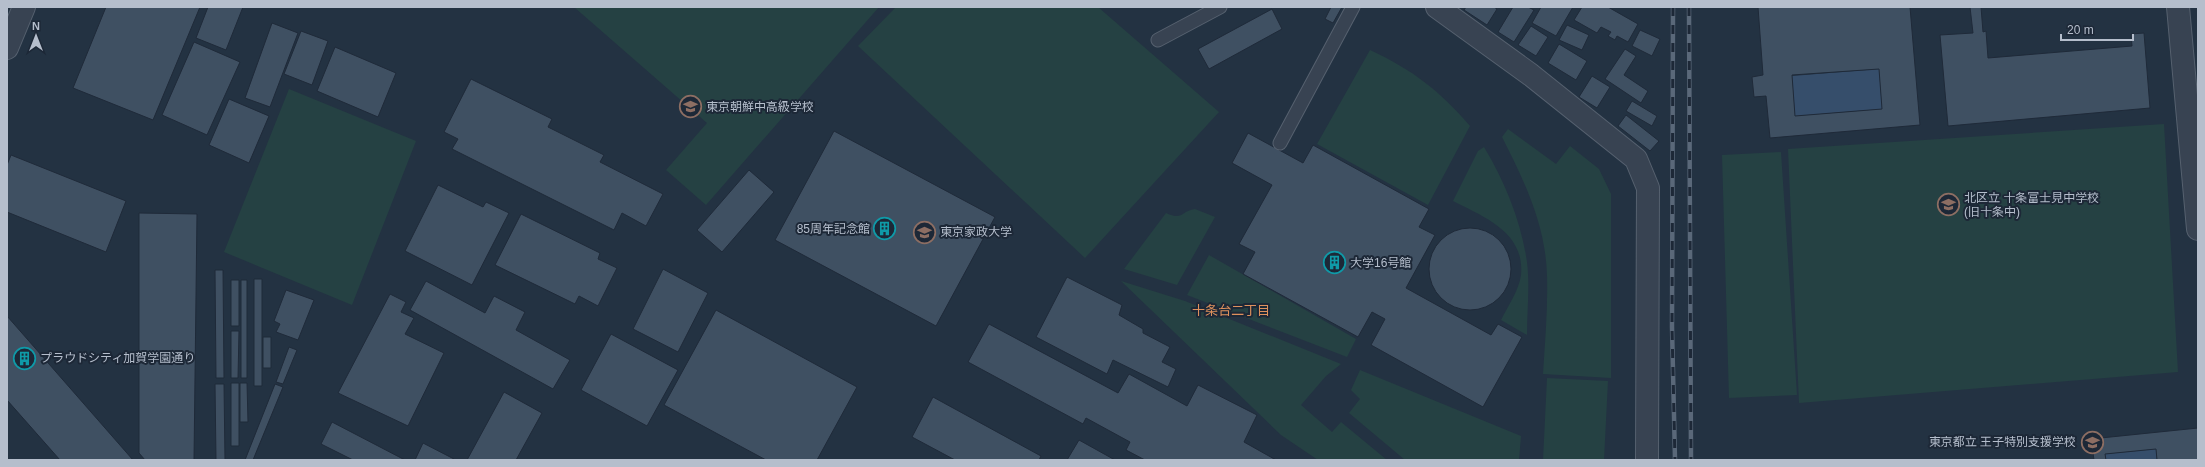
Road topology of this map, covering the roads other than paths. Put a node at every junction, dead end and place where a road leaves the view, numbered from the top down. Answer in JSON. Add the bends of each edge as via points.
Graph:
{"nodes":[{"id":1,"x":24,"y":7,"type":"edge"},
{"id":2,"x":1220,"y":7,"type":"edge"},
{"id":3,"x":1353,"y":7,"type":"edge"},
{"id":4,"x":1437,"y":7,"type":"edge"},
{"id":5,"x":2178,"y":7,"type":"edge"},
{"id":6,"x":1158,"y":40,"type":"dead end"},
{"id":7,"x":7,"y":48,"type":"edge"},
{"id":8,"x":1280,"y":144,"type":"dead end"},
{"id":9,"x":2198,"y":229,"type":"edge"},
{"id":10,"x":1647,"y":460,"type":"edge"}],
"edges":[{"from":1,"to":7,"type":"street"},
{"from":2,"to":6,"type":"lane"},
{"from":3,"to":8,"type":"lane"},
{"from":4,"to":10,"type":"street","via":[[1531,75],[1636,159],[1648,188]]},
{"from":5,"to":9,"type":"street"}]}
